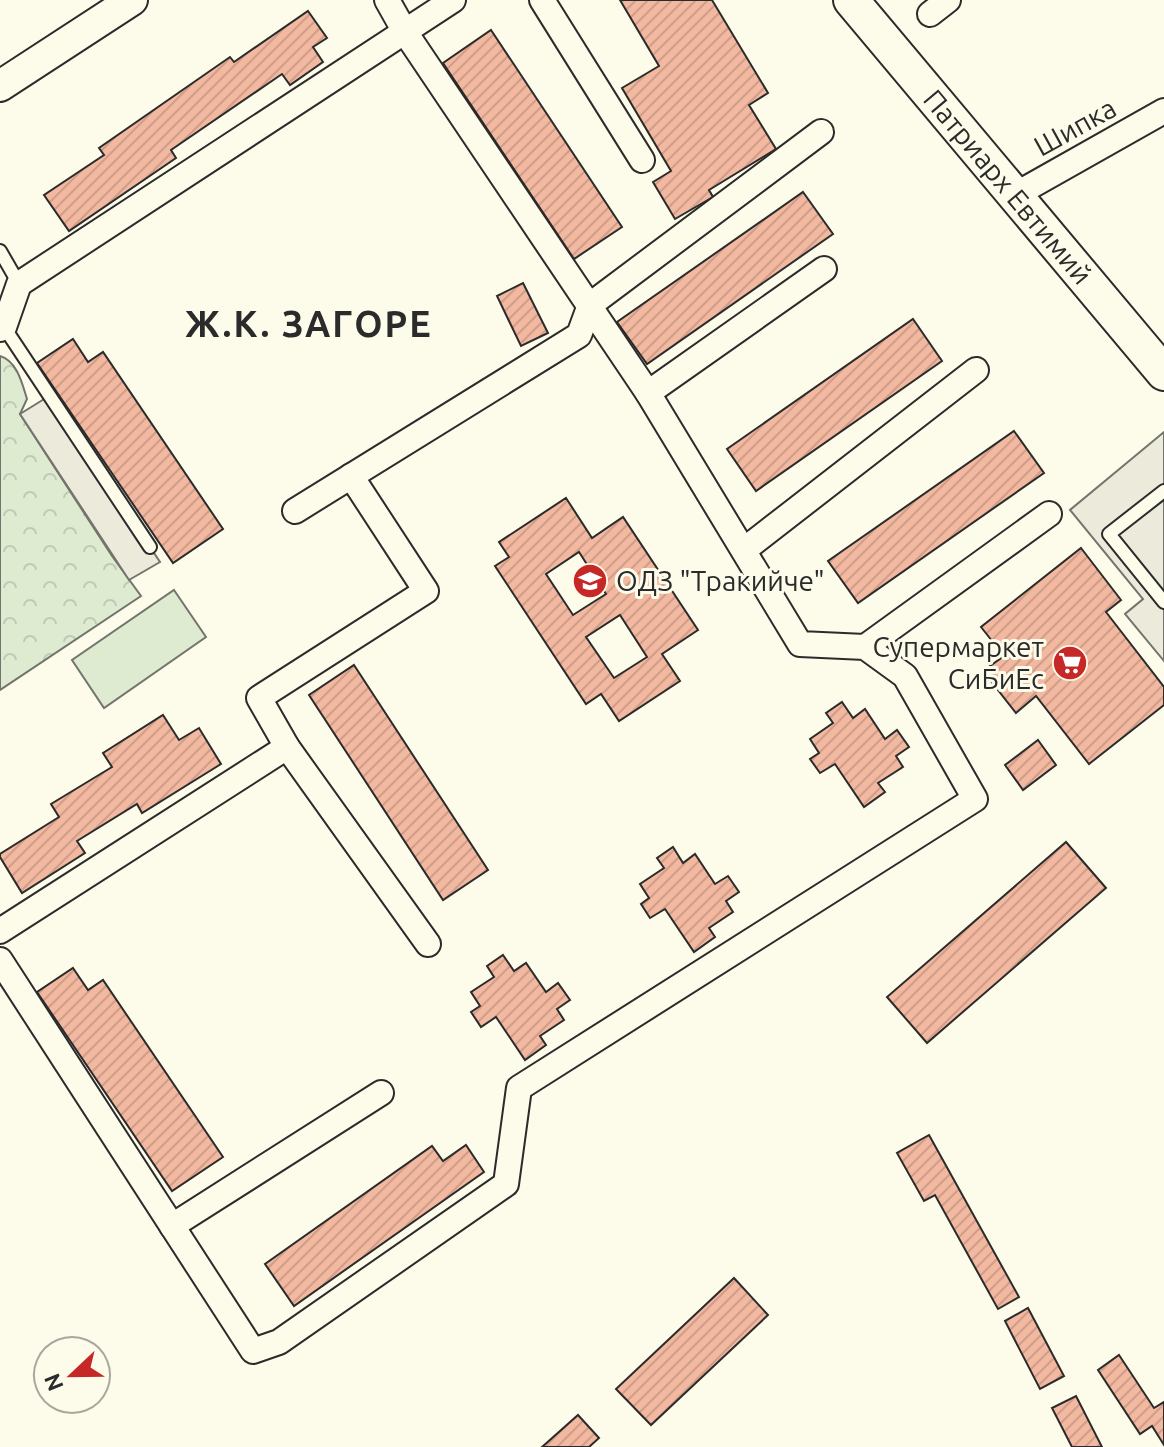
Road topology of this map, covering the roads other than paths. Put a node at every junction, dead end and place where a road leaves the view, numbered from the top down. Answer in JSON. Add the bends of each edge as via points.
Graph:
{"nodes":[{"id":1,"x":132,"y":0,"type":"edge"},
{"id":2,"x":387,"y":0,"type":"edge"},
{"id":3,"x":453,"y":0,"type":"edge"},
{"id":4,"x":542,"y":0,"type":"edge"},
{"id":5,"x":851,"y":0,"type":"edge"},
{"id":6,"x":405,"y":32,"type":"junction"},
{"id":7,"x":0,"y":86,"type":"edge"},
{"id":8,"x":1164,"y":111,"type":"edge"},
{"id":9,"x":821,"y":132,"type":"dead end"},
{"id":10,"x":642,"y":160,"type":"dead end"},
{"id":11,"x":1015,"y":195,"type":"junction"},
{"id":12,"x":0,"y":251,"type":"edge"},
{"id":13,"x":824,"y":269,"type":"dead end"},
{"id":14,"x":19,"y":284,"type":"junction"},
{"id":15,"x":590,"y":305,"type":"junction"},
{"id":16,"x":2,"y":328,"type":"edge"},
{"id":17,"x":976,"y":370,"type":"dead end"},
{"id":18,"x":1164,"y":373,"type":"edge"},
{"id":19,"x":648,"y":393,"type":"junction"},
{"id":20,"x":351,"y":476,"type":"junction"},
{"id":21,"x":1163,"y":493,"type":"edge"},
{"id":22,"x":295,"y":511,"type":"dead end"},
{"id":23,"x":1049,"y":514,"type":"dead end"},
{"id":24,"x":150,"y":547,"type":"dead end"},
{"id":25,"x":744,"y":550,"type":"junction"},
{"id":26,"x":1164,"y":602,"type":"edge"},
{"id":27,"x":865,"y":647,"type":"junction"},
{"id":28,"x":287,"y":747,"type":"junction"},
{"id":29,"x":0,"y":931,"type":"edge"},
{"id":30,"x":428,"y":944,"type":"dead end"},
{"id":31,"x":0,"y":960,"type":"edge"},
{"id":32,"x":381,"y":1093,"type":"dead end"},
{"id":33,"x":172,"y":1226,"type":"junction"}],
"edges":[{"from":1,"to":7,"type":"street"},
{"from":2,"to":6,"type":"street"},
{"from":3,"to":6,"type":"street"},
{"from":4,"to":10,"type":"street"},
{"from":5,"to":11,"type":"main road","name":"Патриарх Евтимий"},
{"from":6,"to":14,"type":"street"},
{"from":6,"to":15,"type":"street"},
{"from":8,"to":11,"type":"street","name":"Шипка"},
{"from":9,"to":15,"type":"street"},
{"from":11,"to":18,"type":"main road","name":"Патриарх Евтимий"},
{"from":12,"to":14,"type":"lane"},
{"from":13,"to":19,"type":"street"},
{"from":14,"to":16,"type":"street"},
{"from":15,"to":19,"type":"street"},
{"from":15,"to":20,"type":"street","via":[[579,335]]},
{"from":16,"to":24,"type":"lane"},
{"from":17,"to":25,"type":"street"},
{"from":19,"to":25,"type":"street"},
{"from":20,"to":22,"type":"street"},
{"from":20,"to":28,"type":"street","via":[[426,591],[259,698]]},
{"from":21,"to":26,"type":"lane","via":[[1109,534]]},
{"from":23,"to":27,"type":"street"},
{"from":25,"to":27,"type":"street","via":[[800,644]]},
{"from":27,"to":33,"type":"street","via":[[905,676],[975,799],[519,1088],[506,1184],[279,1342],[253,1351]]},
{"from":28,"to":29,"type":"street"},
{"from":28,"to":30,"type":"street"},
{"from":31,"to":33,"type":"street"},
{"from":32,"to":33,"type":"street"}]}
